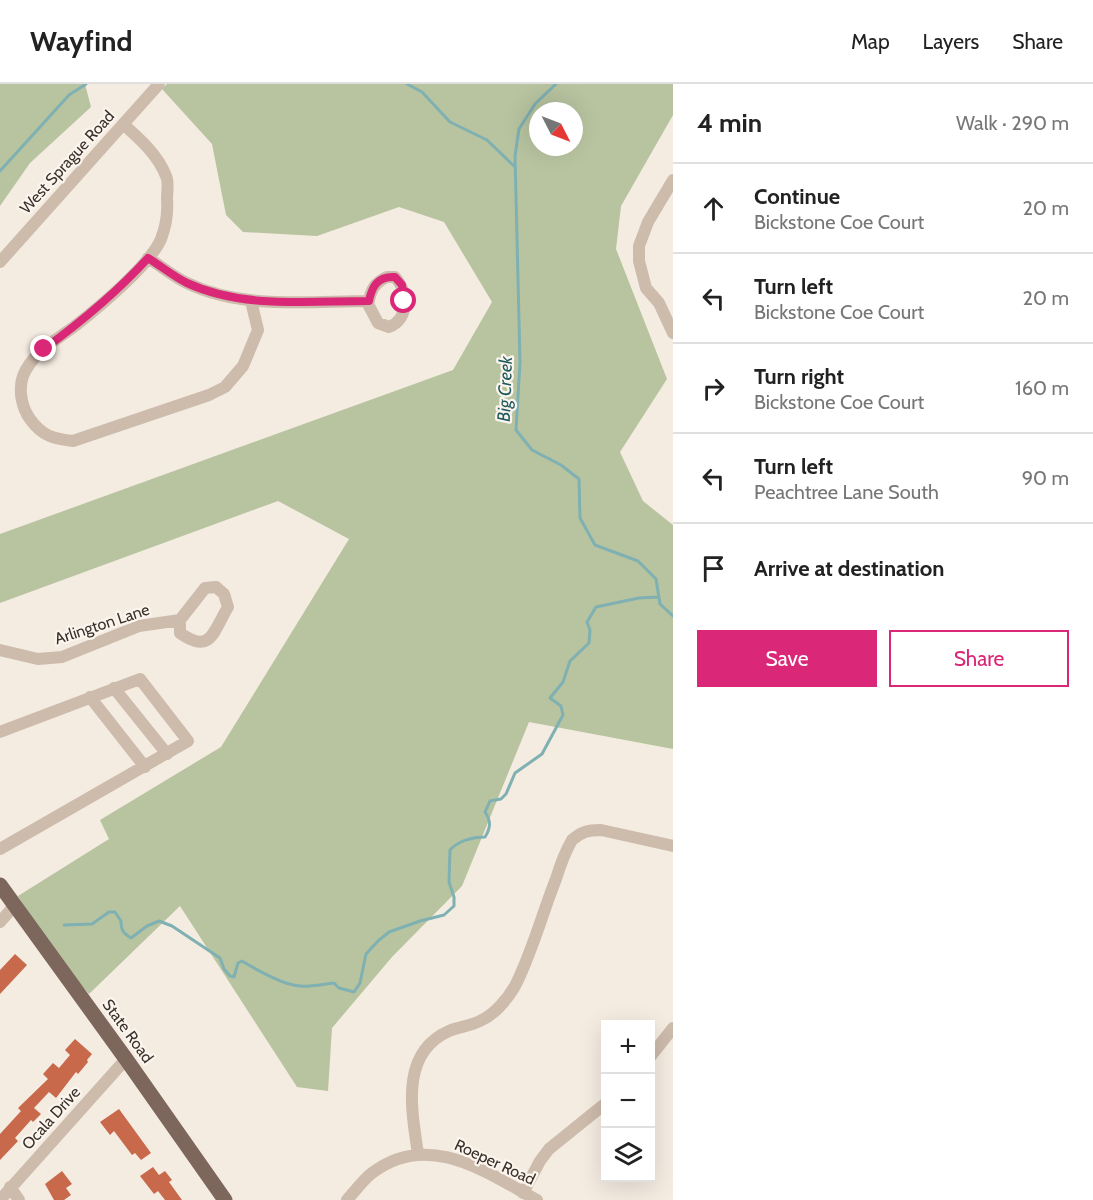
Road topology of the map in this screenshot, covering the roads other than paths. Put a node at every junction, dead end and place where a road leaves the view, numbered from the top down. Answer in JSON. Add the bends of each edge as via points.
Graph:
{"nodes":[{"id":1,"x":159,"y":84,"type":"edge"},
{"id":2,"x":123,"y":124,"type":"junction"},
{"id":3,"x":673,"y":180,"type":"edge"},
{"id":4,"x":148,"y":258,"type":"junction"},
{"id":5,"x":0,"y":262,"type":"edge"},
{"id":6,"x":251,"y":301,"type":"junction"},
{"id":7,"x":369,"y":301,"type":"dead end"},
{"id":8,"x":673,"y":333,"type":"edge"},
{"id":9,"x":180,"y":620,"type":"junction"},
{"id":10,"x":0,"y":650,"type":"edge"},
{"id":11,"x":114,"y":688,"type":"junction"},
{"id":12,"x":90,"y":697,"type":"junction"},
{"id":13,"x":0,"y":732,"type":"edge"},
{"id":14,"x":166,"y":754,"type":"junction"},
{"id":15,"x":142,"y":768,"type":"junction"},
{"id":16,"x":673,"y":846,"type":"edge"},
{"id":17,"x":0,"y":849,"type":"edge"},
{"id":18,"x":0,"y":885,"type":"edge"},
{"id":19,"x":14,"y":906,"type":"junction"},
{"id":20,"x":0,"y":922,"type":"edge"},
{"id":21,"x":673,"y":1028,"type":"edge"},
{"id":22,"x":655,"y":1052,"type":"edge"},
{"id":23,"x":126,"y":1059,"type":"junction"},
{"id":24,"x":601,"y":1107,"type":"edge"},
{"id":25,"x":418,"y":1154,"type":"junction"},
{"id":26,"x":10,"y":1188,"type":"junction"},
{"id":27,"x":523,"y":1192,"type":"junction"},
{"id":28,"x":0,"y":1200,"type":"edge"},
{"id":29,"x":19,"y":1200,"type":"edge"},
{"id":30,"x":225,"y":1200,"type":"edge"},
{"id":31,"x":347,"y":1200,"type":"edge"},
{"id":32,"x":537,"y":1200,"type":"edge"}],
"edges":[{"from":1,"to":2,"type":"street","name":"West Sprague Road"},
{"from":2,"to":4,"type":"street","via":[[148,146],[167,177],[168,214],[160,239]]},
{"from":2,"to":5,"type":"street","name":"West Sprague Road"},
{"from":3,"to":8,"type":"street","via":[[648,222],[639,246],[639,261],[646,288],[659,303]]},
{"from":4,"to":6,"type":"street","via":[[186,282]]},
{"from":4,"to":6,"type":"street","via":[[76,325],[44,349],[23,377],[21,395],[27,415],[54,439],[73,441],[225,387],[243,366],[258,330]]},
{"from":6,"to":7,"type":"street"},
{"from":9,"to":9,"type":"street","via":[[205,588],[216,587],[224,594],[228,607],[210,639],[201,643],[191,641],[180,633]]},
{"from":9,"to":10,"type":"street","name":"Arlington Lane","via":[[140,626],[62,657],[38,659]]},
{"from":11,"to":12,"type":"street"},
{"from":11,"to":14,"type":"street"},
{"from":11,"to":14,"type":"street","via":[[140,679],[188,741]]},
{"from":12,"to":13,"type":"street"},
{"from":12,"to":15,"type":"street"},
{"from":14,"to":15,"type":"street"},
{"from":15,"to":17,"type":"street"},
{"from":16,"to":25,"type":"street","via":[[601,830],[580,833],[572,840],[508,997],[480,1021],[441,1035],[420,1058],[411,1094]]},
{"from":18,"to":19,"type":"main road","name":"State Road"},
{"from":19,"to":20,"type":"street"},
{"from":19,"to":23,"type":"main road","name":"State Road"},
{"from":21,"to":22,"type":"street"},
{"from":23,"to":26,"type":"street","name":"Ocala Drive"},
{"from":23,"to":30,"type":"main road","name":"State Road"},
{"from":24,"to":27,"type":"street","via":[[549,1149]]},
{"from":25,"to":27,"type":"street","name":"Roeper Road","via":[[455,1158]]},
{"from":25,"to":31,"type":"street","name":"Roeper Road","via":[[386,1164]]},
{"from":26,"to":28,"type":"street","name":"Ocala Drive"},
{"from":26,"to":29,"type":"street"},
{"from":27,"to":32,"type":"street","name":"Roeper Road"}]}
